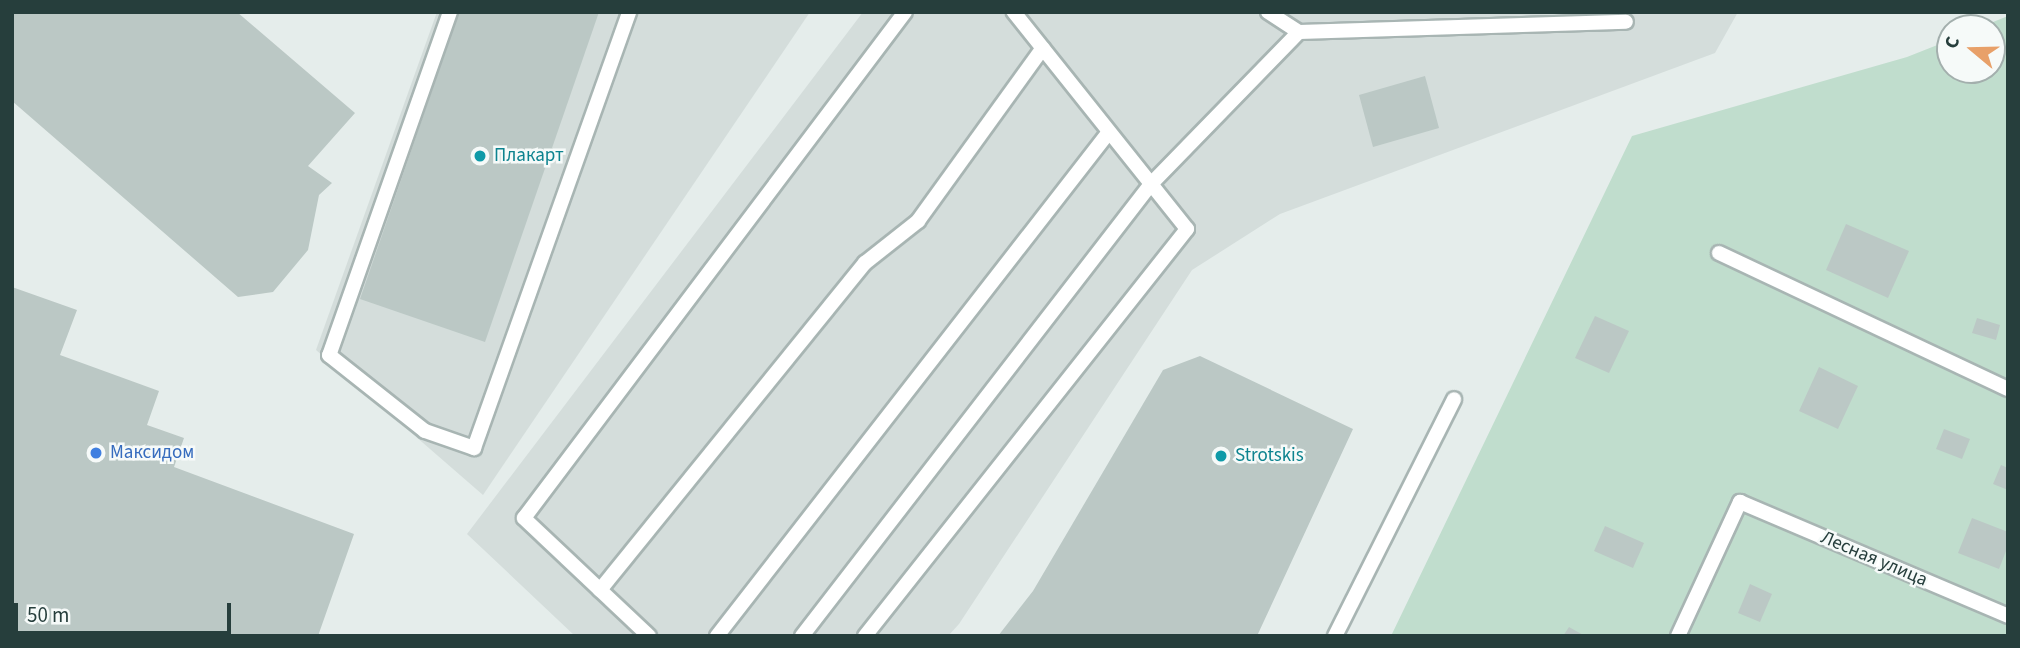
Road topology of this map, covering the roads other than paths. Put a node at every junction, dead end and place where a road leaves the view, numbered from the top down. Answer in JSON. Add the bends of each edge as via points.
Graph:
{"nodes":[{"id":1,"x":450,"y":12,"type":"edge"},
{"id":2,"x":629,"y":12,"type":"edge"},
{"id":3,"x":905,"y":12,"type":"edge"},
{"id":4,"x":1014,"y":12,"type":"edge"},
{"id":5,"x":1268,"y":12,"type":"edge"},
{"id":6,"x":1626,"y":22,"type":"dead end"},
{"id":7,"x":1299,"y":32,"type":"junction"},
{"id":8,"x":1043,"y":48,"type":"junction"},
{"id":9,"x":1109,"y":132,"type":"junction"},
{"id":10,"x":1151,"y":184,"type":"junction"},
{"id":11,"x":1719,"y":253,"type":"dead end"},
{"id":12,"x":2008,"y":389,"type":"edge"},
{"id":13,"x":1454,"y":399,"type":"dead end"},
{"id":14,"x":600,"y":590,"type":"junction"},
{"id":15,"x":2008,"y":616,"type":"edge"},
{"id":16,"x":649,"y":636,"type":"edge"},
{"id":17,"x":717,"y":636,"type":"edge"},
{"id":18,"x":802,"y":636,"type":"edge"},
{"id":19,"x":865,"y":636,"type":"edge"},
{"id":20,"x":1335,"y":636,"type":"edge"},
{"id":21,"x":1678,"y":636,"type":"edge"}],
"edges":[{"from":1,"to":2,"type":"lane","via":[[329,355],[425,431],[474,448]]},
{"from":3,"to":14,"type":"lane","via":[[524,519]]},
{"from":4,"to":8,"type":"lane"},
{"from":5,"to":7,"type":"lane"},
{"from":6,"to":7,"type":"lane"},
{"from":7,"to":10,"type":"lane"},
{"from":8,"to":9,"type":"lane"},
{"from":8,"to":14,"type":"lane","via":[[918,221],[865,263]]},
{"from":9,"to":10,"type":"lane"},
{"from":9,"to":17,"type":"lane"},
{"from":10,"to":18,"type":"lane"},
{"from":10,"to":19,"type":"lane","via":[[1187,229]]},
{"from":11,"to":12,"type":"lane"},
{"from":13,"to":20,"type":"lane"},
{"from":14,"to":16,"type":"lane"},
{"from":15,"to":21,"type":"lane","name":"Лесная улица","via":[[1740,502]]}]}
